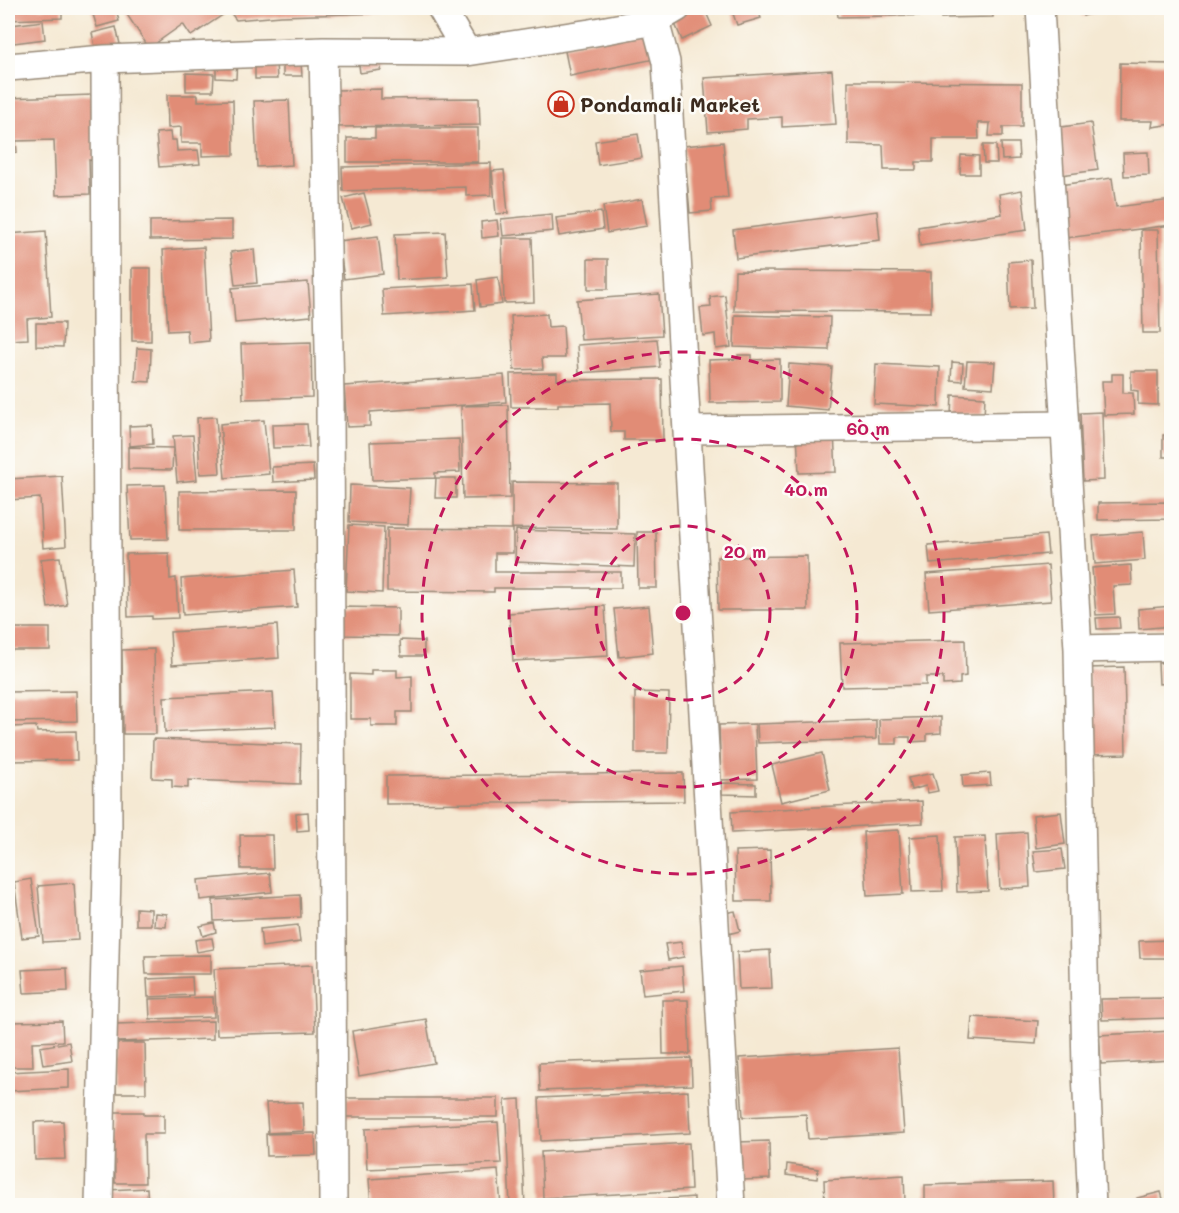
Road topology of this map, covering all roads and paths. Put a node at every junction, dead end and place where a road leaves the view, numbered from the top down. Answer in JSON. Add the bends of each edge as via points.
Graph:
{"nodes":[{"id":1,"x":441,"y":8,"type":"edge"},
{"id":2,"x":1040,"y":8,"type":"edge"},
{"id":3,"x":666,"y":14,"type":"edge"},
{"id":4,"x":322,"y":51,"type":"junction"},
{"id":5,"x":467,"y":52,"type":"junction"},
{"id":6,"x":105,"y":59,"type":"junction"},
{"id":7,"x":8,"y":67,"type":"edge"},
{"id":8,"x":1065,"y":425,"type":"junction"},
{"id":9,"x":687,"y":430,"type":"junction"},
{"id":10,"x":1172,"y":647,"type":"edge"},
{"id":11,"x":1078,"y":649,"type":"junction"},
{"id":12,"x":99,"y":1206,"type":"edge"},
{"id":13,"x":333,"y":1206,"type":"edge"},
{"id":14,"x":731,"y":1206,"type":"edge"},
{"id":15,"x":1092,"y":1206,"type":"edge"}],
"edges":[{"from":1,"to":5,"type":"street"},
{"from":2,"to":8,"type":"street"},
{"from":3,"to":5,"type":"street","via":[[590,33]]},
{"from":3,"to":9,"type":"street"},
{"from":4,"to":5,"type":"street"},
{"from":4,"to":6,"type":"street"},
{"from":4,"to":13,"type":"street","via":[[330,399]]},
{"from":6,"to":7,"type":"street"},
{"from":6,"to":12,"type":"street","via":[[108,831]]},
{"from":8,"to":9,"type":"street"},
{"from":8,"to":11,"type":"street"},
{"from":9,"to":14,"type":"street"},
{"from":10,"to":11,"type":"street"},
{"from":11,"to":15,"type":"street"}]}
